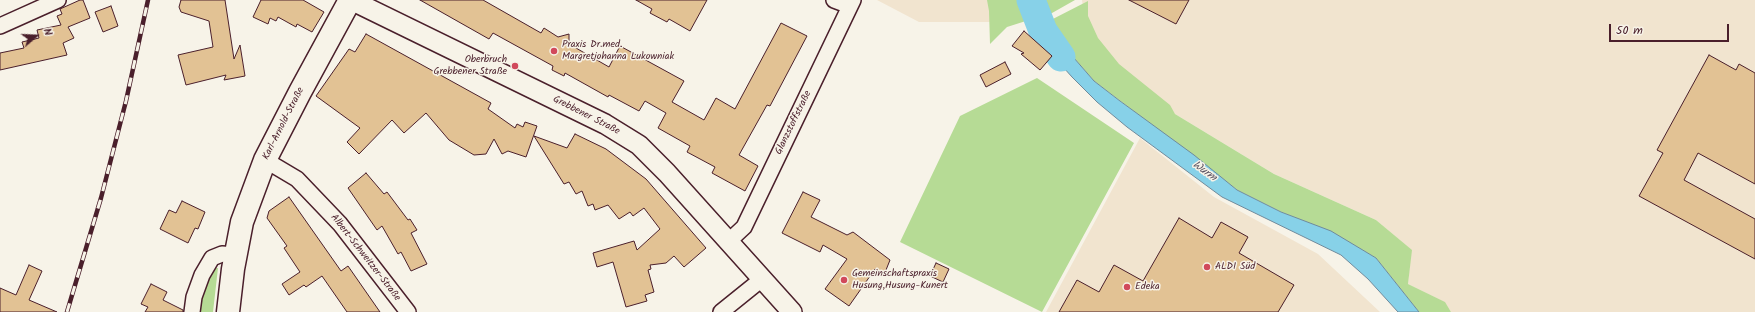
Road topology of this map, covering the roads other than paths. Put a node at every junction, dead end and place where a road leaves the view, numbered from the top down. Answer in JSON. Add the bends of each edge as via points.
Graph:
{"nodes":[{"id":1,"x":58,"y":0,"type":"edge"},
{"id":2,"x":350,"y":0,"type":"edge"},
{"id":3,"x":834,"y":0,"type":"edge"},
{"id":4,"x":852,"y":3,"type":"edge"},
{"id":5,"x":0,"y":26,"type":"edge"},
{"id":6,"x":265,"y":160,"type":"junction"},
{"id":7,"x":729,"y":241,"type":"junction"},
{"id":8,"x":235,"y":255,"type":"junction"},
{"id":9,"x":762,"y":279,"type":"junction"},
{"id":10,"x":192,"y":312,"type":"edge"},
{"id":11,"x":228,"y":312,"type":"edge"},
{"id":12,"x":408,"y":312,"type":"edge"},
{"id":13,"x":721,"y":312,"type":"edge"},
{"id":14,"x":792,"y":312,"type":"edge"}],
"edges":[{"from":1,"to":5,"type":"street"},
{"from":2,"to":6,"type":"main road","name":"Karl-Arnold-Straße"},
{"from":2,"to":7,"type":"street","name":"Grebbener Straße","via":[[605,124],[639,145]]},
{"from":3,"to":4,"type":"street"},
{"from":4,"to":7,"type":"street","name":"Glanzstoffstraße","via":[[744,227]]},
{"from":6,"to":8,"type":"main road","name":"Karl-Arnold-Straße","via":[[242,222]]},
{"from":6,"to":12,"type":"street","name":"Albert-Schweitzer-Straße","via":[[297,179],[340,224]]},
{"from":7,"to":9,"type":"street","name":"Grebbener Straße"},
{"from":8,"to":10,"type":"street","via":[[222,254],[212,258],[194,296]]},
{"from":8,"to":11,"type":"main road","name":"Karl-Arnold-Straße"},
{"from":9,"to":13,"type":"street"},
{"from":9,"to":14,"type":"street","name":"Grebbener Straße"}]}
